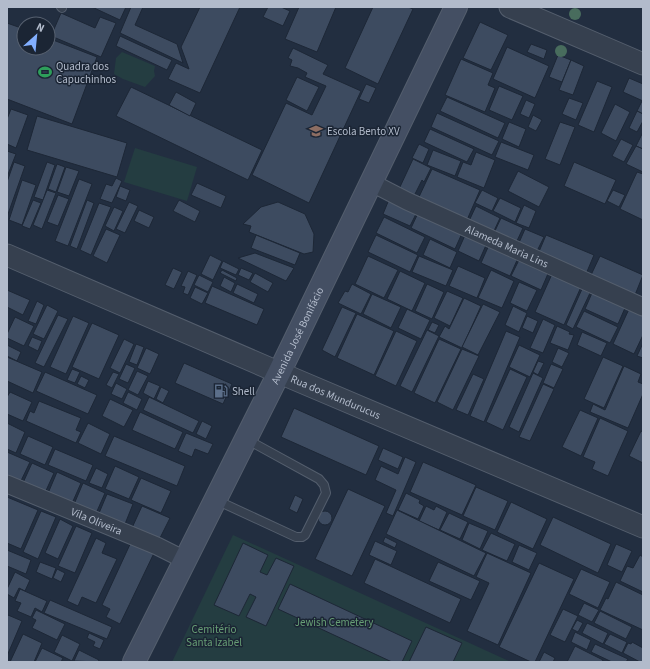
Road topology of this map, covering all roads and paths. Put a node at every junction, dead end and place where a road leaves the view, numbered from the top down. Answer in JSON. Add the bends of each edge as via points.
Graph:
{"nodes":[{"id":1,"x":456,"y":7,"type":"edge"},
{"id":2,"x":510,"y":7,"type":"edge"},
{"id":3,"x":643,"y":64,"type":"edge"},
{"id":4,"x":372,"y":183,"type":"junction"},
{"id":5,"x":7,"y":255,"type":"edge"},
{"id":6,"x":643,"y":307,"type":"edge"},
{"id":7,"x":279,"y":373,"type":"junction"},
{"id":8,"x":246,"y":439,"type":"junction"},
{"id":9,"x":7,"y":484,"type":"edge"},
{"id":10,"x":215,"y":500,"type":"junction"},
{"id":11,"x":643,"y":527,"type":"edge"},
{"id":12,"x":185,"y":560,"type":"junction"},
{"id":13,"x":134,"y":662,"type":"edge"}],
"edges":[{"from":1,"to":4,"type":"main road","name":"Avenida José Bonifácio"},
{"from":2,"to":3,"type":"street"},
{"from":4,"to":6,"type":"street","name":"Alameda Maria Lins"},
{"from":4,"to":7,"type":"main road","name":"Avenida José Bonifácio"},
{"from":5,"to":7,"type":"street","name":"Rua dos Mundurucus"},
{"from":7,"to":8,"type":"main road","name":"Avenida José Bonifácio"},
{"from":7,"to":11,"type":"street","name":"Rua dos Mundurucus"},
{"from":8,"to":10,"type":"main road","name":"Avenida José Bonifácio"},
{"from":8,"to":10,"type":"lane","via":[[320,479],[324,485],[326,493],[305,535],[296,537]]},
{"from":9,"to":12,"type":"street","name":"Vila Oliveira"},
{"from":10,"to":12,"type":"main road","name":"Avenida José Bonifácio"},
{"from":12,"to":13,"type":"main road","name":"Avenida José Bonifácio"}]}
